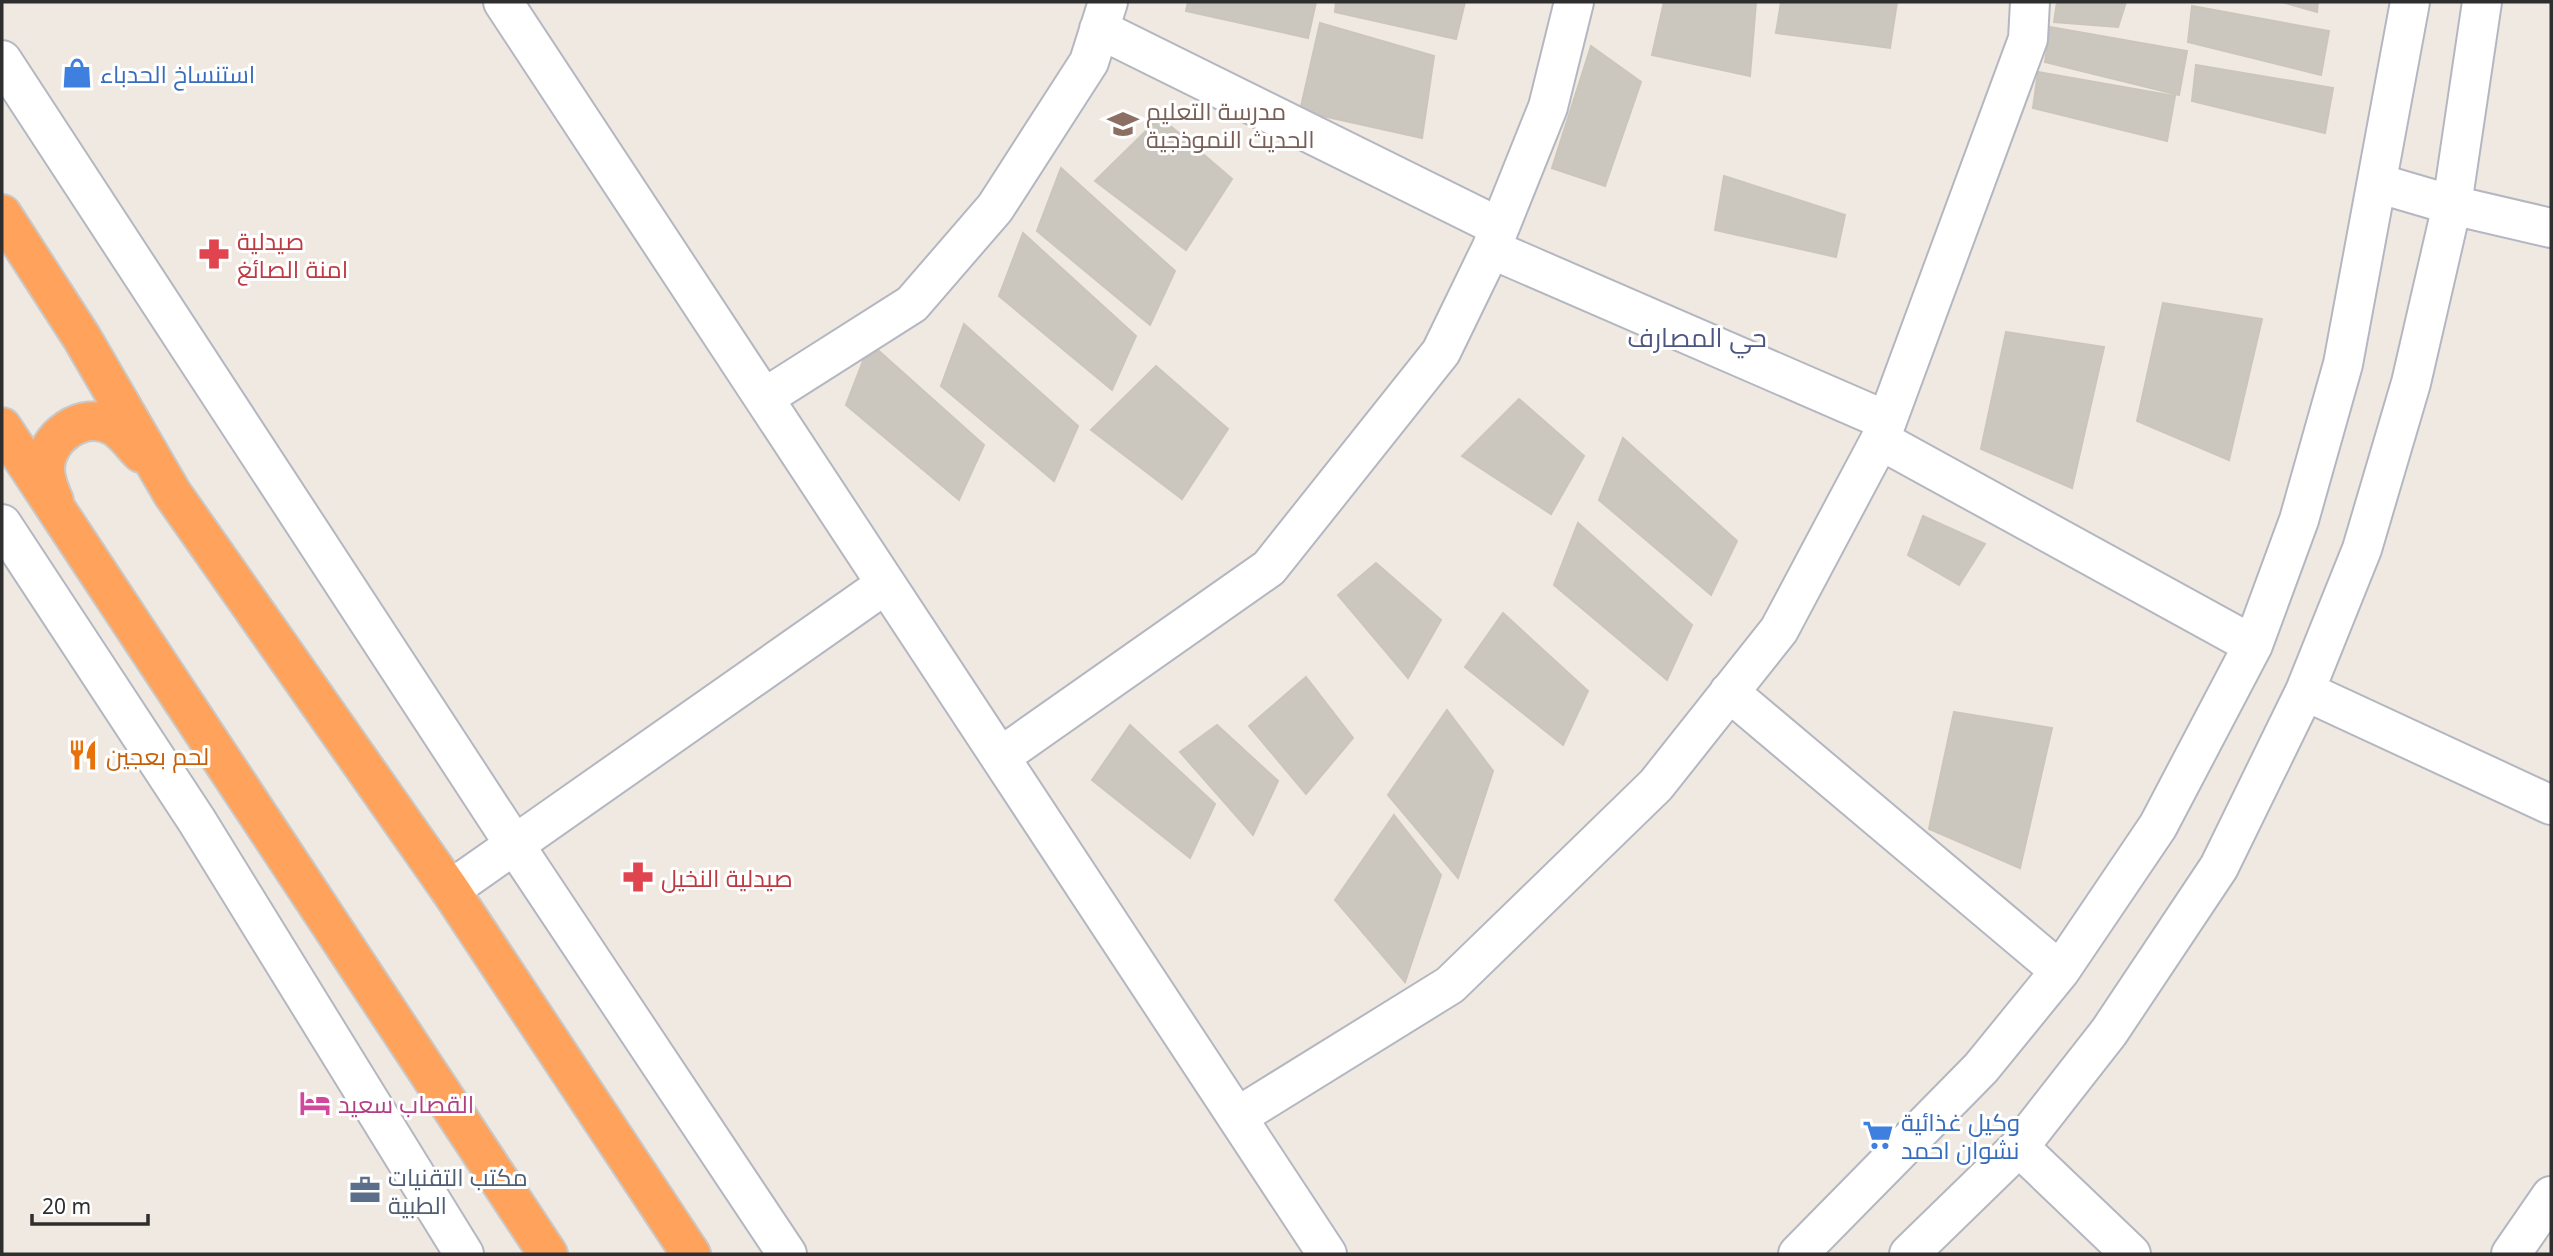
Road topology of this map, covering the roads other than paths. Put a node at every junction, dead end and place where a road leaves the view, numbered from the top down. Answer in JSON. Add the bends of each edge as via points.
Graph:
{"nodes":[{"id":1,"x":503,"y":2,"type":"edge"},
{"id":2,"x":1574,"y":2,"type":"edge"},
{"id":3,"x":2030,"y":2,"type":"edge"},
{"id":4,"x":2410,"y":2,"type":"edge"},
{"id":5,"x":2482,"y":2,"type":"edge"},
{"id":6,"x":1104,"y":16,"type":"edge"},
{"id":7,"x":2,"y":60,"type":"edge"},
{"id":8,"x":2377,"y":183,"type":"junction"},
{"id":9,"x":2452,"y":205,"type":"junction"},
{"id":10,"x":2,"y":214,"type":"edge"},
{"id":11,"x":2551,"y":228,"type":"edge"},
{"id":12,"x":1495,"y":238,"type":"junction"},
{"id":13,"x":764,"y":398,"type":"junction"},
{"id":14,"x":2,"y":427,"type":"edge"},
{"id":15,"x":1883,"y":430,"type":"junction"},
{"id":16,"x":172,"y":493,"type":"junction"},
{"id":17,"x":2,"y":524,"type":"edge"},
{"id":18,"x":74,"y":538,"type":"junction"},
{"id":19,"x":886,"y":584,"type":"junction"},
{"id":20,"x":2253,"y":645,"type":"junction"},
{"id":21,"x":2305,"y":691,"type":"junction"},
{"id":22,"x":1729,"y":692,"type":"junction"},
{"id":23,"x":1000,"y":757,"type":"junction"},
{"id":24,"x":2551,"y":805,"type":"edge"},
{"id":25,"x":514,"y":844,"type":"junction"},
{"id":26,"x":450,"y":890,"type":"junction"},
{"id":27,"x":2060,"y":971,"type":"junction"},
{"id":28,"x":1237,"y":1117,"type":"junction"},
{"id":29,"x":2019,"y":1147,"type":"junction"},
{"id":30,"x":2551,"y":1196,"type":"edge"},
{"id":31,"x":464,"y":1254,"type":"edge"},
{"id":32,"x":548,"y":1254,"type":"edge"},
{"id":33,"x":691,"y":1254,"type":"edge"},
{"id":34,"x":787,"y":1254,"type":"edge"},
{"id":35,"x":1327,"y":1254,"type":"edge"},
{"id":36,"x":1798,"y":1254,"type":"edge"},
{"id":37,"x":1909,"y":1254,"type":"edge"},
{"id":38,"x":2131,"y":1254,"type":"edge"},
{"id":39,"x":2511,"y":1254,"type":"edge"}],
"edges":[{"from":1,"to":13,"type":"street"},
{"from":2,"to":12,"type":"street","via":[[1548,107]]},
{"from":3,"to":15,"type":"street","via":[[2028,39]]},
{"from":4,"to":8,"type":"street"},
{"from":5,"to":9,"type":"street"},
{"from":6,"to":12,"type":"street"},
{"from":6,"to":13,"type":"street","via":[[1089,62],[995,208],[912,304]]},
{"from":7,"to":25,"type":"street"},
{"from":8,"to":9,"type":"street"},
{"from":8,"to":20,"type":"street","via":[[2343,364],[2299,520]]},
{"from":9,"to":11,"type":"street"},
{"from":9,"to":21,"type":"street","via":[[2411,383],[2362,549]]},
{"from":10,"to":16,"type":"highway","via":[[82,338]]},
{"from":12,"to":15,"type":"street"},
{"from":12,"to":23,"type":"street","via":[[1441,352],[1269,568]]},
{"from":13,"to":19,"type":"street"},
{"from":14,"to":18,"type":"highway"},
{"from":15,"to":20,"type":"street"},
{"from":15,"to":22,"type":"street","via":[[1779,630]]},
{"from":16,"to":18,"type":"highway","via":[[114,426],[81,423],[55,441],[45,471],[53,499]]},
{"from":16,"to":26,"type":"highway"},
{"from":17,"to":31,"type":"street","via":[[197,821]]},
{"from":18,"to":32,"type":"highway"},
{"from":19,"to":23,"type":"street"},
{"from":19,"to":25,"type":"street"},
{"from":20,"to":27,"type":"street","via":[[2158,826]]},
{"from":21,"to":24,"type":"street"},
{"from":21,"to":29,"type":"street","via":[[2219,867],[2109,1032]]},
{"from":22,"to":27,"type":"street"},
{"from":22,"to":28,"type":"street","via":[[1656,785],[1450,985]]},
{"from":23,"to":28,"type":"street"},
{"from":25,"to":26,"type":"street"},
{"from":25,"to":34,"type":"street"},
{"from":26,"to":33,"type":"highway"},
{"from":27,"to":36,"type":"street","via":[[1981,1068]]},
{"from":28,"to":35,"type":"street"},
{"from":29,"to":37,"type":"street"},
{"from":29,"to":38,"type":"street"},
{"from":30,"to":39,"type":"street"}]}
